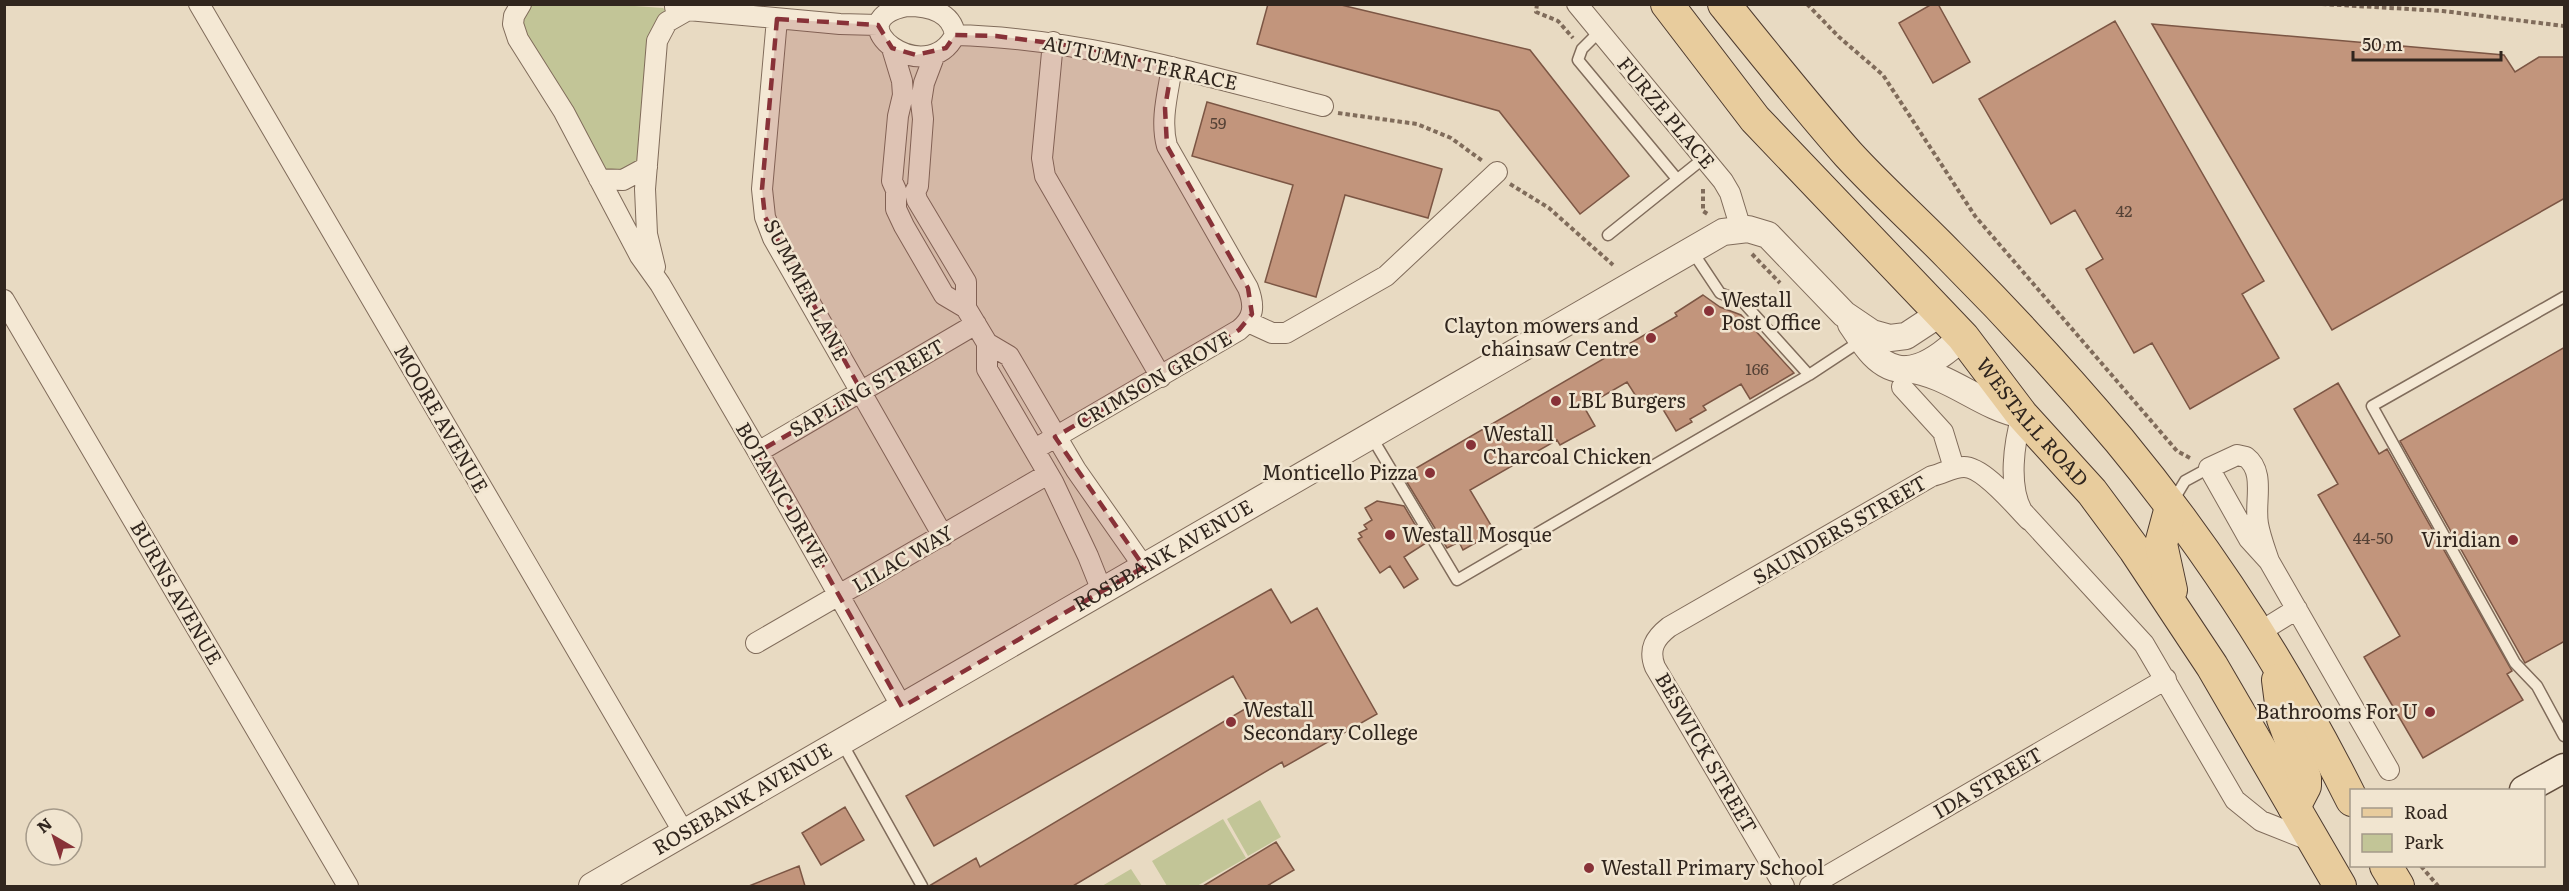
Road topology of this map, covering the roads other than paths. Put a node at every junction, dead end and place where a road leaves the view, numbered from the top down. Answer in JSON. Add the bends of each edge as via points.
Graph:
{"nodes":[{"id":1,"x":199,"y":4,"type":"edge"},
{"id":2,"x":668,"y":4,"type":"edge"},
{"id":3,"x":1577,"y":4,"type":"edge"},
{"id":4,"x":1667,"y":4,"type":"edge"},
{"id":5,"x":1724,"y":4,"type":"edge"},
{"id":6,"x":511,"y":8,"type":"edge"},
{"id":7,"x":688,"y":10,"type":"junction"},
{"id":8,"x":777,"y":19,"type":"junction"},
{"id":9,"x":878,"y":25,"type":"junction"},
{"id":10,"x":1599,"y":32,"type":"junction"},
{"id":11,"x":955,"y":35,"type":"junction"},
{"id":12,"x":1053,"y":42,"type":"junction"},
{"id":13,"x":892,"y":48,"type":"junction"},
{"id":14,"x":935,"y":54,"type":"junction"},
{"id":15,"x":1172,"y":67,"type":"junction"},
{"id":16,"x":1323,"y":106,"type":"dead end"},
{"id":17,"x":1704,"y":158,"type":"junction"},
{"id":18,"x":647,"y":167,"type":"junction"},
{"id":19,"x":1497,"y":172,"type":"dead end"},
{"id":20,"x":599,"y":179,"type":"junction"},
{"id":21,"x":1677,"y":179,"type":"junction"},
{"id":22,"x":1741,"y":229,"type":"junction"},
{"id":23,"x":1608,"y":235,"type":"dead end"},
{"id":24,"x":1691,"y":250,"type":"junction"},
{"id":25,"x":660,"y":284,"type":"junction"},
{"id":26,"x":1983,"y":291,"type":"junction"},
{"id":27,"x":2565,"y":297,"type":"edge"},
{"id":28,"x":4,"y":300,"type":"edge"},
{"id":29,"x":1941,"y":313,"type":"junction"},
{"id":30,"x":1844,"y":314,"type":"junction"},
{"id":31,"x":971,"y":316,"type":"junction"},
{"id":32,"x":1248,"y":322,"type":"junction"},
{"id":33,"x":1963,"y":337,"type":"junction"},
{"id":34,"x":1862,"y":339,"type":"junction"},
{"id":35,"x":987,"y":343,"type":"junction"},
{"id":36,"x":1809,"y":375,"type":"junction"},
{"id":37,"x":1161,"y":377,"type":"junction"},
{"id":38,"x":1904,"y":378,"type":"junction"},
{"id":39,"x":862,"y":392,"type":"junction"},
{"id":40,"x":2022,"y":415,"type":"junction"},
{"id":41,"x":1371,"y":436,"type":"junction"},
{"id":42,"x":1056,"y":437,"type":"junction"},
{"id":43,"x":1035,"y":449,"type":"junction"},
{"id":44,"x":758,"y":452,"type":"junction"},
{"id":45,"x":2209,"y":468,"type":"junction"},
{"id":46,"x":1948,"y":471,"type":"junction"},
{"id":47,"x":1048,"y":474,"type":"junction"},
{"id":48,"x":2171,"y":507,"type":"junction"},
{"id":49,"x":2029,"y":520,"type":"junction"},
{"id":50,"x":943,"y":536,"type":"junction"},
{"id":51,"x":2269,"y":561,"type":"junction"},
{"id":52,"x":1144,"y":567,"type":"junction"},
{"id":53,"x":1102,"y":591,"type":"junction"},
{"id":54,"x":839,"y":595,"type":"junction"},
{"id":55,"x":2297,"y":609,"type":"junction"},
{"id":56,"x":2176,"y":611,"type":"junction"},
{"id":57,"x":2258,"y":633,"type":"junction"},
{"id":58,"x":756,"y":643,"type":"dead end"},
{"id":59,"x":1652,"y":650,"type":"joint"},
{"id":60,"x":2276,"y":664,"type":"junction"},
{"id":61,"x":2166,"y":679,"type":"junction"},
{"id":62,"x":902,"y":707,"type":"junction"},
{"id":63,"x":2565,"y":736,"type":"edge"},
{"id":64,"x":841,"y":742,"type":"junction"},
{"id":65,"x":2332,"y":760,"type":"junction"},
{"id":66,"x":2565,"y":768,"type":"edge"},
{"id":67,"x":2390,"y":770,"type":"dead end"},
{"id":68,"x":2365,"y":789,"type":"edge"},
{"id":69,"x":2526,"y":789,"type":"edge"},
{"id":70,"x":2350,"y":796,"type":"edge"},
{"id":71,"x":2294,"y":807,"type":"junction"},
{"id":72,"x":684,"y":833,"type":"junction"},
{"id":73,"x":2314,"y":842,"type":"junction"},
{"id":74,"x":348,"y":886,"type":"edge"},
{"id":75,"x":592,"y":886,"type":"edge"},
{"id":76,"x":922,"y":886,"type":"edge"},
{"id":77,"x":1784,"y":886,"type":"edge"},
{"id":78,"x":1810,"y":886,"type":"edge"},
{"id":79,"x":2340,"y":886,"type":"edge"}],
"edges":[{"from":1,"to":72,"type":"street","name":"MOORE AVENUE"},
{"from":2,"to":7,"type":"street"},
{"from":3,"to":10,"type":"street","name":"FURZE PLACE"},
{"from":4,"to":29,"type":"main road","name":"WESTALL ROAD","via":[[1755,119]]},
{"from":5,"to":26,"type":"main road","via":[[1850,155]]},
{"from":6,"to":20,"type":"street","name":"BOTANIC DRIVE","via":[[518,39],[564,112]]},
{"from":7,"to":8,"type":"street"},
{"from":7,"to":18,"type":"street","name":"BOTANIC DRIVE","via":[[667,22],[657,41]]},
{"from":8,"to":9,"type":"street"},
{"from":8,"to":39,"type":"street","name":"SUMMER LANE","via":[[762,189],[765,217],[773,238]]},
{"from":9,"to":11,"type":"street","via":[[887,12],[921,6],[949,19]]},
{"from":9,"to":13,"type":"street"},
{"from":10,"to":17,"type":"street","name":"FURZE PLACE"},
{"from":10,"to":21,"type":"lane","via":[[1582,49],[1578,60]]},
{"from":11,"to":12,"type":"street","name":"AUTUMN TERRACE"},
{"from":11,"to":14,"type":"street","via":[[946,48]]},
{"from":12,"to":15,"type":"street","name":"AUTUMN TERRACE"},
{"from":12,"to":37,"type":"street","via":[[1042,158],[1044,177]]},
{"from":13,"to":14,"type":"street","via":[[916,56]]},
{"from":13,"to":31,"type":"street","via":[[903,95],[892,181],[896,209],[944,295]]},
{"from":14,"to":31,"type":"street","via":[[921,102],[916,195],[966,282]]},
{"from":15,"to":16,"type":"street","name":"AUTUMN TERRACE"},
{"from":15,"to":32,"type":"street","name":"CRIMSON GROVE","via":[[1165,108],[1167,146],[1248,288],[1253,306]]},
{"from":17,"to":21,"type":"lane"},
{"from":17,"to":22,"type":"street","name":"FURZE PLACE","via":[[1727,187]]},
{"from":18,"to":20,"type":"street","via":[[623,180]]},
{"from":18,"to":25,"type":"street","name":"BOTANIC DRIVE","via":[[647,234]]},
{"from":19,"to":32,"type":"street","via":[[1376,282],[1286,333],[1272,333]]},
{"from":20,"to":25,"type":"street","name":"BOTANIC DRIVE","via":[[640,256]]},
{"from":21,"to":23,"type":"lane"},
{"from":22,"to":24,"type":"street","name":"ROSEBANK AVENUE","via":[[1723,232]]},
{"from":22,"to":30,"type":"street","via":[[1755,230],[1774,239]]},
{"from":24,"to":36,"type":"lane","via":[[1720,293],[1743,302]]},
{"from":24,"to":41,"type":"street","name":"ROSEBANK AVENUE"},
{"from":25,"to":44,"type":"street","name":"BOTANIC DRIVE"},
{"from":26,"to":29,"type":"main road"},
{"from":26,"to":33,"type":"main road"},
{"from":26,"to":48,"type":"main road","via":[[2081,397]]},
{"from":27,"to":63,"type":"lane","via":[[2372,406],[2515,663],[2537,686]]},
{"from":28,"to":74,"type":"street","name":"BURNS AVENUE"},
{"from":29,"to":30,"type":"street","via":[[1909,334],[1894,338],[1872,333]]},
{"from":29,"to":33,"type":"main road","name":"WESTALL ROAD"},
{"from":30,"to":34,"type":"street"},
{"from":31,"to":35,"type":"street"},
{"from":31,"to":39,"type":"street","name":"SAPLING STREET"},
{"from":32,"to":37,"type":"street","name":"CRIMSON GROVE"},
{"from":33,"to":38,"type":"street","via":[[1931,363]]},
{"from":33,"to":40,"type":"main road","name":"WESTALL ROAD"},
{"from":34,"to":36,"type":"lane"},
{"from":34,"to":38,"type":"street","via":[[1871,352]]},
{"from":35,"to":42,"type":"street","via":[[1009,356]]},
{"from":35,"to":43,"type":"street","via":[[987,369]]},
{"from":36,"to":41,"type":"lane","via":[[1456,580]]},
{"from":37,"to":42,"type":"street","name":"CRIMSON GROVE"},
{"from":38,"to":40,"type":"street","via":[[1934,374],[2004,412]]},
{"from":38,"to":46,"type":"street","via":[[1943,432]]},
{"from":39,"to":44,"type":"street","name":"SAPLING STREET"},
{"from":39,"to":50,"type":"street","name":"SUMMER LANE"},
{"from":40,"to":49,"type":"street","via":[[2015,486],[2018,502]]},
{"from":40,"to":56,"type":"main road","name":"WESTALL ROAD","via":[[2092,492]]},
{"from":41,"to":52,"type":"street","name":"ROSEBANK AVENUE"},
{"from":42,"to":43,"type":"street","name":"CRIMSON GROVE"},
{"from":42,"to":52,"type":"street"},
{"from":43,"to":47,"type":"street"},
{"from":44,"to":54,"type":"street","name":"BOTANIC DRIVE"},
{"from":45,"to":48,"type":"lane","via":[[2185,481]]},
{"from":45,"to":51,"type":"street","via":[[2249,539]]},
{"from":45,"to":51,"type":"street","via":[[2237,455],[2252,462],[2257,474],[2258,526]]},
{"from":46,"to":49,"type":"street","via":[[1969,467],[1982,473]]},
{"from":46,"to":59,"type":"street","name":"SAUNDERS STREET","via":[[1932,476],[1669,627],[1658,636]]},
{"from":47,"to":50,"type":"street","name":"LILAC WAY"},
{"from":47,"to":53,"type":"street"},
{"from":48,"to":56,"type":"main road","via":[[2161,544]]},
{"from":48,"to":57,"type":"main road"},
{"from":49,"to":61,"type":"street","via":[[2144,644]]},
{"from":50,"to":54,"type":"street","name":"LILAC WAY"},
{"from":51,"to":55,"type":"street"},
{"from":52,"to":53,"type":"street","name":"ROSEBANK AVENUE"},
{"from":53,"to":62,"type":"street","name":"ROSEBANK AVENUE"},
{"from":54,"to":58,"type":"street","name":"LILAC WAY"},
{"from":54,"to":62,"type":"street","name":"BOTANIC DRIVE"},
{"from":55,"to":57,"type":"street"},
{"from":55,"to":67,"type":"street"},
{"from":56,"to":71,"type":"main road","name":"WESTALL ROAD"},
{"from":57,"to":60,"type":"main road"},
{"from":59,"to":77,"type":"street","name":"BESWICK STREET","via":[[1655,667]]},
{"from":60,"to":65,"type":"main road"},
{"from":60,"to":71,"type":"main road","via":[[2283,719],[2305,778]]},
{"from":61,"to":73,"type":"street","via":[[2235,800],[2261,821]]},
{"from":61,"to":78,"type":"street","name":"IDA STREET"},
{"from":62,"to":64,"type":"street","name":"ROSEBANK AVENUE"},
{"from":64,"to":72,"type":"street","name":"ROSEBANK AVENUE"},
{"from":64,"to":76,"type":"lane"},
{"from":65,"to":68,"type":"main road"},
{"from":65,"to":70,"type":"main road"},
{"from":66,"to":69,"type":"main road"},
{"from":71,"to":73,"type":"main road","name":"WESTALL ROAD"},
{"from":72,"to":75,"type":"street","name":"ROSEBANK AVENUE"},
{"from":73,"to":79,"type":"main road","name":"WESTALL ROAD"}]}
